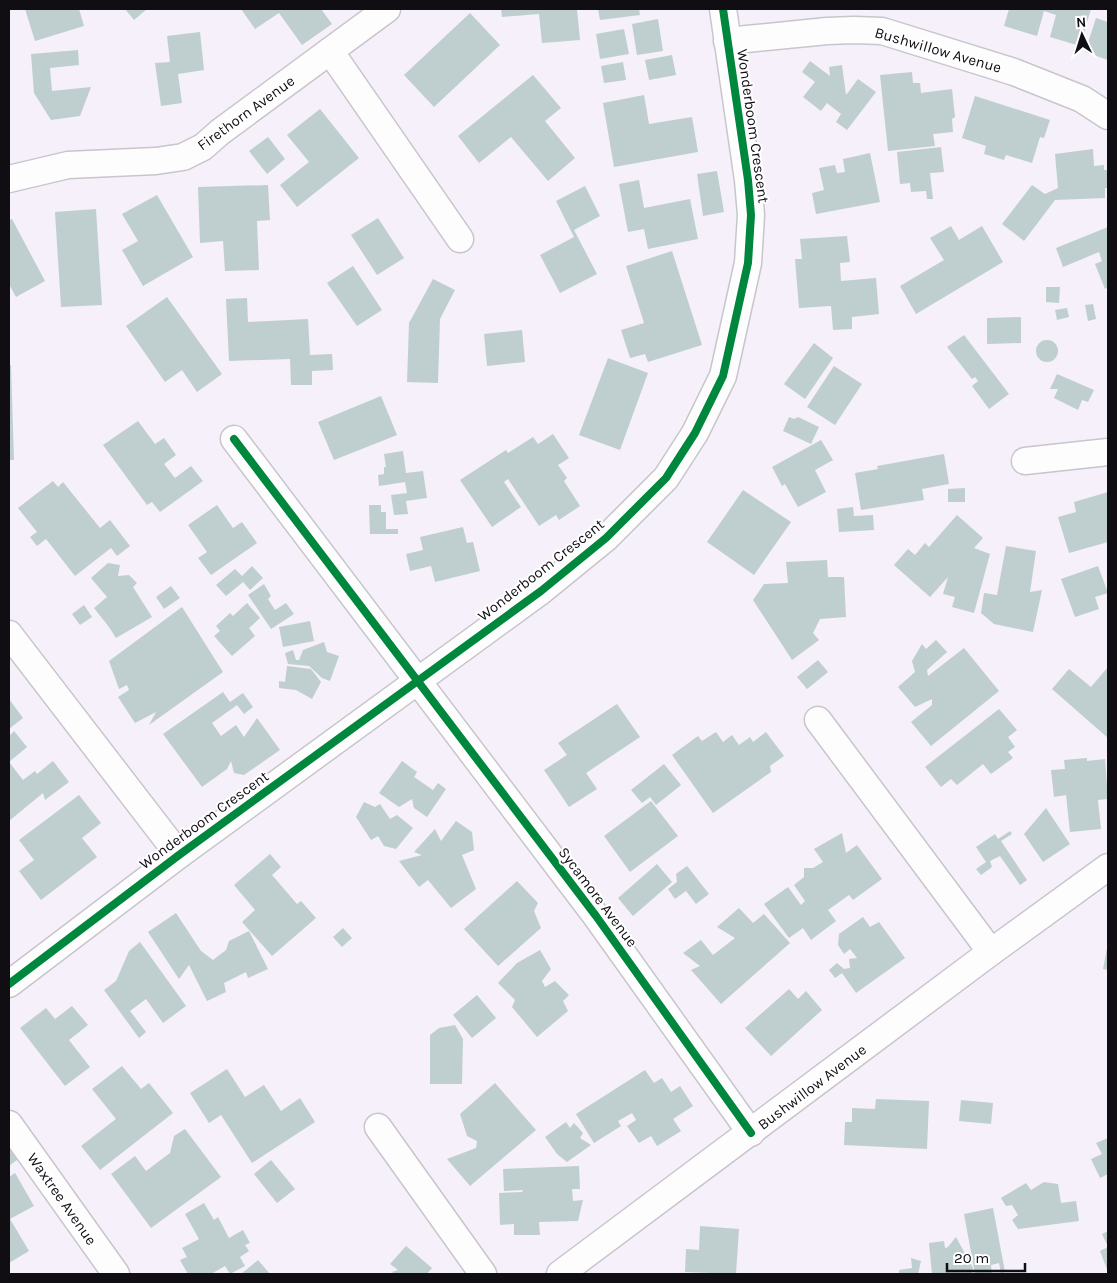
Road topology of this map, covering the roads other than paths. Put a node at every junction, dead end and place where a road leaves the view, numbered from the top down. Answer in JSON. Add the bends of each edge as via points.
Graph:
{"nodes":[{"id":1,"x":387,"y":9,"type":"edge"},
{"id":2,"x":722,"y":9,"type":"edge"},
{"id":3,"x":727,"y":41,"type":"junction"},
{"id":4,"x":330,"y":51,"type":"junction"},
{"id":5,"x":1108,"y":116,"type":"edge"},
{"id":6,"x":9,"y":179,"type":"edge"},
{"id":7,"x":460,"y":239,"type":"dead end"},
{"id":8,"x":234,"y":439,"type":"dead end"},
{"id":9,"x":1108,"y":452,"type":"edge"},
{"id":10,"x":1025,"y":461,"type":"dead end"},
{"id":11,"x":9,"y":634,"type":"edge"},
{"id":12,"x":418,"y":681,"type":"junction"},
{"id":13,"x":818,"y":720,"type":"dead end"},
{"id":14,"x":179,"y":855,"type":"junction"},
{"id":15,"x":1108,"y":867,"type":"edge"},
{"id":16,"x":991,"y":952,"type":"junction"},
{"id":17,"x":9,"y":984,"type":"edge"},
{"id":18,"x":9,"y":1124,"type":"edge"},
{"id":19,"x":378,"y":1127,"type":"dead end"},
{"id":20,"x":751,"y":1133,"type":"junction"},
{"id":21,"x":105,"y":1270,"type":"edge"},
{"id":22,"x":483,"y":1274,"type":"edge"},
{"id":23,"x":560,"y":1274,"type":"edge"}],
"edges":[{"from":1,"to":4,"type":"street","name":"Firethorn Avenue"},
{"from":2,"to":3,"type":"street","name":"Wonderboom Crescent"},
{"from":3,"to":5,"type":"street","name":"Bushwillow Avenue","via":[[827,31],[882,31],[1014,72],[1082,99]]},
{"from":3,"to":12,"type":"street","name":"Wonderboom Crescent","via":[[751,215],[748,263],[723,376],[712,401],[666,478],[606,538],[541,591]]},
{"from":4,"to":6,"type":"street","name":"Firethorn Avenue","via":[[203,147],[183,157],[68,165]]},
{"from":4,"to":7,"type":"street"},
{"from":8,"to":12,"type":"street"},
{"from":9,"to":10,"type":"street"},
{"from":11,"to":14,"type":"street","name":"Wonderboom Crescent"},
{"from":12,"to":14,"type":"street","name":"Wonderboom Crescent"},
{"from":12,"to":20,"type":"street","name":"Sycamore Avenue","via":[[596,916]]},
{"from":13,"to":16,"type":"street"},
{"from":14,"to":17,"type":"street","name":"Wonderboom Crescent"},
{"from":15,"to":16,"type":"street","name":"Bushwillow Avenue"},
{"from":16,"to":20,"type":"street","name":"Bushwillow Avenue"},
{"from":18,"to":21,"type":"street","name":"Waxtree Avenue"},
{"from":19,"to":22,"type":"street"},
{"from":20,"to":23,"type":"street","name":"Bushwillow Avenue"}]}
